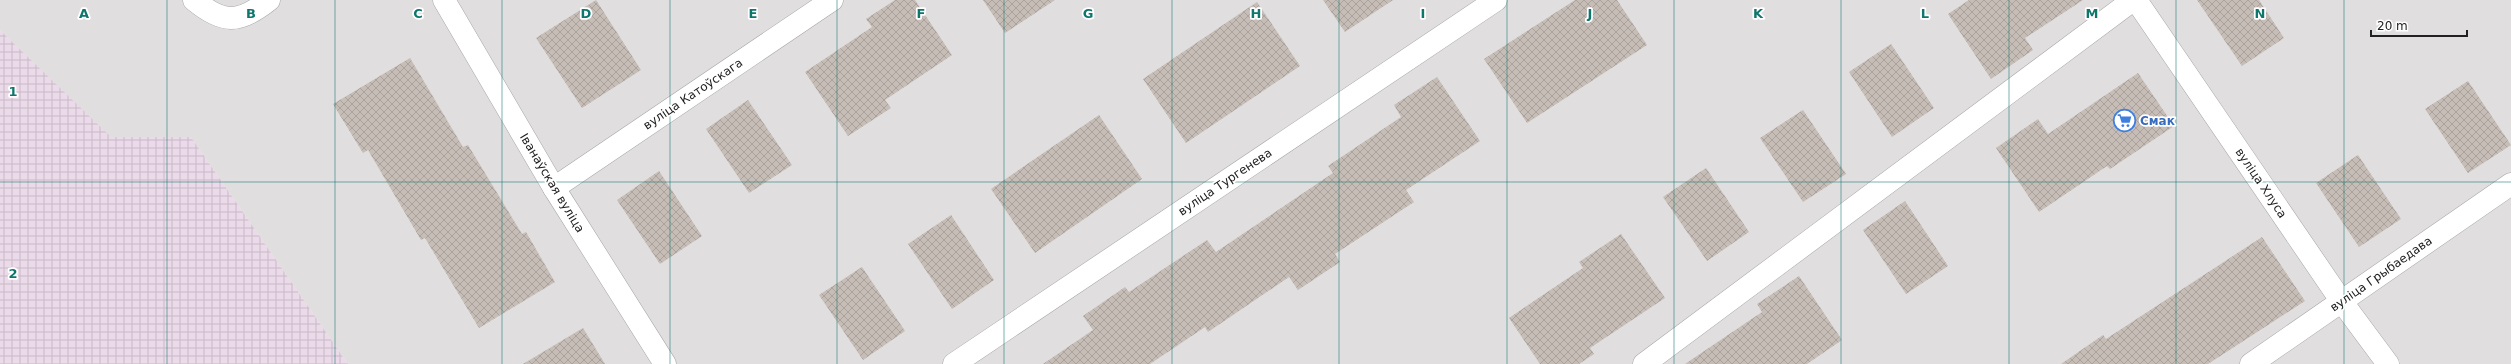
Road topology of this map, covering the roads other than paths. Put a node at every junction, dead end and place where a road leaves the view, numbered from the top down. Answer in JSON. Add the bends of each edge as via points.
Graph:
{"nodes":[{"id":1,"x":194,"y":0,"type":"edge"},
{"id":2,"x":269,"y":0,"type":"edge"},
{"id":3,"x":444,"y":0,"type":"edge"},
{"id":4,"x":832,"y":0,"type":"edge"},
{"id":5,"x":1496,"y":0,"type":"edge"},
{"id":6,"x":2135,"y":0,"type":"edge"},
{"id":7,"x":2511,"y":184,"type":"edge"},
{"id":8,"x":554,"y":188,"type":"junction"},
{"id":9,"x":2342,"y":302,"type":"junction"},
{"id":10,"x":665,"y":364,"type":"edge"},
{"id":11,"x":954,"y":364,"type":"edge"},
{"id":12,"x":1644,"y":364,"type":"edge"},
{"id":13,"x":2251,"y":364,"type":"edge"},
{"id":14,"x":2388,"y":364,"type":"edge"}],
"edges":[{"from":1,"to":2,"type":"street","via":[[212,15],[233,18],[255,11]]},
{"from":3,"to":8,"type":"street","name":"Іванаўская вуліца"},
{"from":4,"to":8,"type":"street","name":"вуліца Катоўскага"},
{"from":5,"to":11,"type":"street","name":"вуліца Тургенева"},
{"from":6,"to":9,"type":"street","name":"вуліца Хлуса"},
{"from":6,"to":12,"type":"street"},
{"from":7,"to":9,"type":"street","name":"вуліца Грыбаедава"},
{"from":8,"to":10,"type":"street","name":"Іванаўская вуліца"},
{"from":9,"to":13,"type":"street","name":"вуліца Грыбаедава"},
{"from":9,"to":14,"type":"street","name":"вуліца Хлуса"}]}
